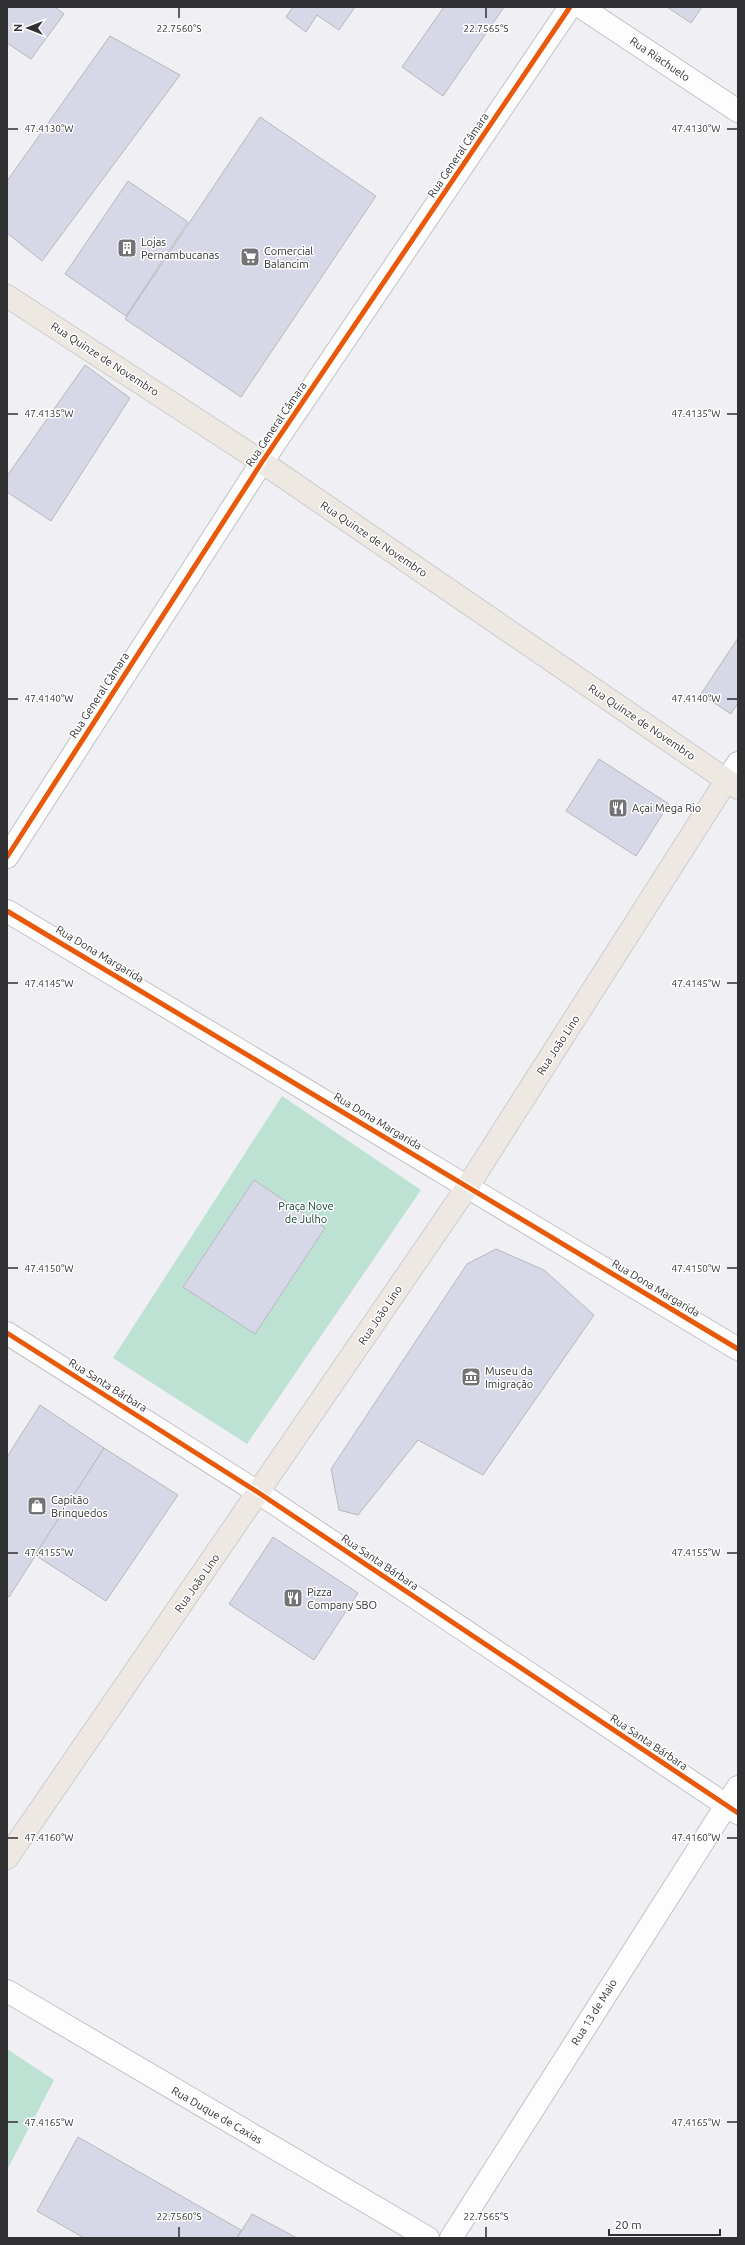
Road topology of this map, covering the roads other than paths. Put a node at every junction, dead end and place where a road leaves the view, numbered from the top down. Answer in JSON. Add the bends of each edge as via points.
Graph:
{"nodes":[{"id":1,"x":570,"y":7,"type":"edge"},
{"id":2,"x":581,"y":7,"type":"edge"},
{"id":3,"x":738,"y":112,"type":"edge"},
{"id":4,"x":7,"y":296,"type":"edge"},
{"id":5,"x":262,"y":462,"type":"junction"},
{"id":6,"x":734,"y":777,"type":"edge"},
{"id":7,"x":7,"y":857,"type":"edge"},
{"id":8,"x":7,"y":911,"type":"edge"},
{"id":9,"x":468,"y":1186,"type":"junction"},
{"id":10,"x":7,"y":1333,"type":"edge"},
{"id":11,"x":738,"y":1349,"type":"edge"},
{"id":12,"x":259,"y":1493,"type":"junction"},
{"id":13,"x":738,"y":1787,"type":"edge"},
{"id":14,"x":732,"y":1809,"type":"edge"},
{"id":15,"x":7,"y":1858,"type":"edge"},
{"id":16,"x":7,"y":1991,"type":"edge"},
{"id":17,"x":428,"y":2238,"type":"edge"},
{"id":18,"x":451,"y":2238,"type":"edge"}],
"edges":[{"from":1,"to":5,"type":"street","name":"Rua General Câmara"},
{"from":2,"to":3,"type":"street","name":"Rua Riachuelo"},
{"from":4,"to":5,"type":"main road","name":"Rua Quinze de Novembro"},
{"from":5,"to":6,"type":"main road","name":"Rua Quinze de Novembro"},
{"from":5,"to":7,"type":"street","name":"Rua General Câmara"},
{"from":6,"to":9,"type":"main road","name":"Rua João Lino"},
{"from":8,"to":9,"type":"street","name":"Rua Dona Margarida"},
{"from":9,"to":11,"type":"street","name":"Rua Dona Margarida"},
{"from":9,"to":12,"type":"main road","name":"Rua João Lino"},
{"from":10,"to":12,"type":"street","name":"Rua Santa Bárbara"},
{"from":12,"to":14,"type":"street","name":"Rua Santa Bárbara"},
{"from":12,"to":15,"type":"main road","name":"Rua João Lino"},
{"from":13,"to":14,"type":"street","name":"Rua 13 de Maio"},
{"from":14,"to":18,"type":"street","name":"Rua 13 de Maio"},
{"from":16,"to":17,"type":"street","name":"Rua Duque de Caxias"}]}
